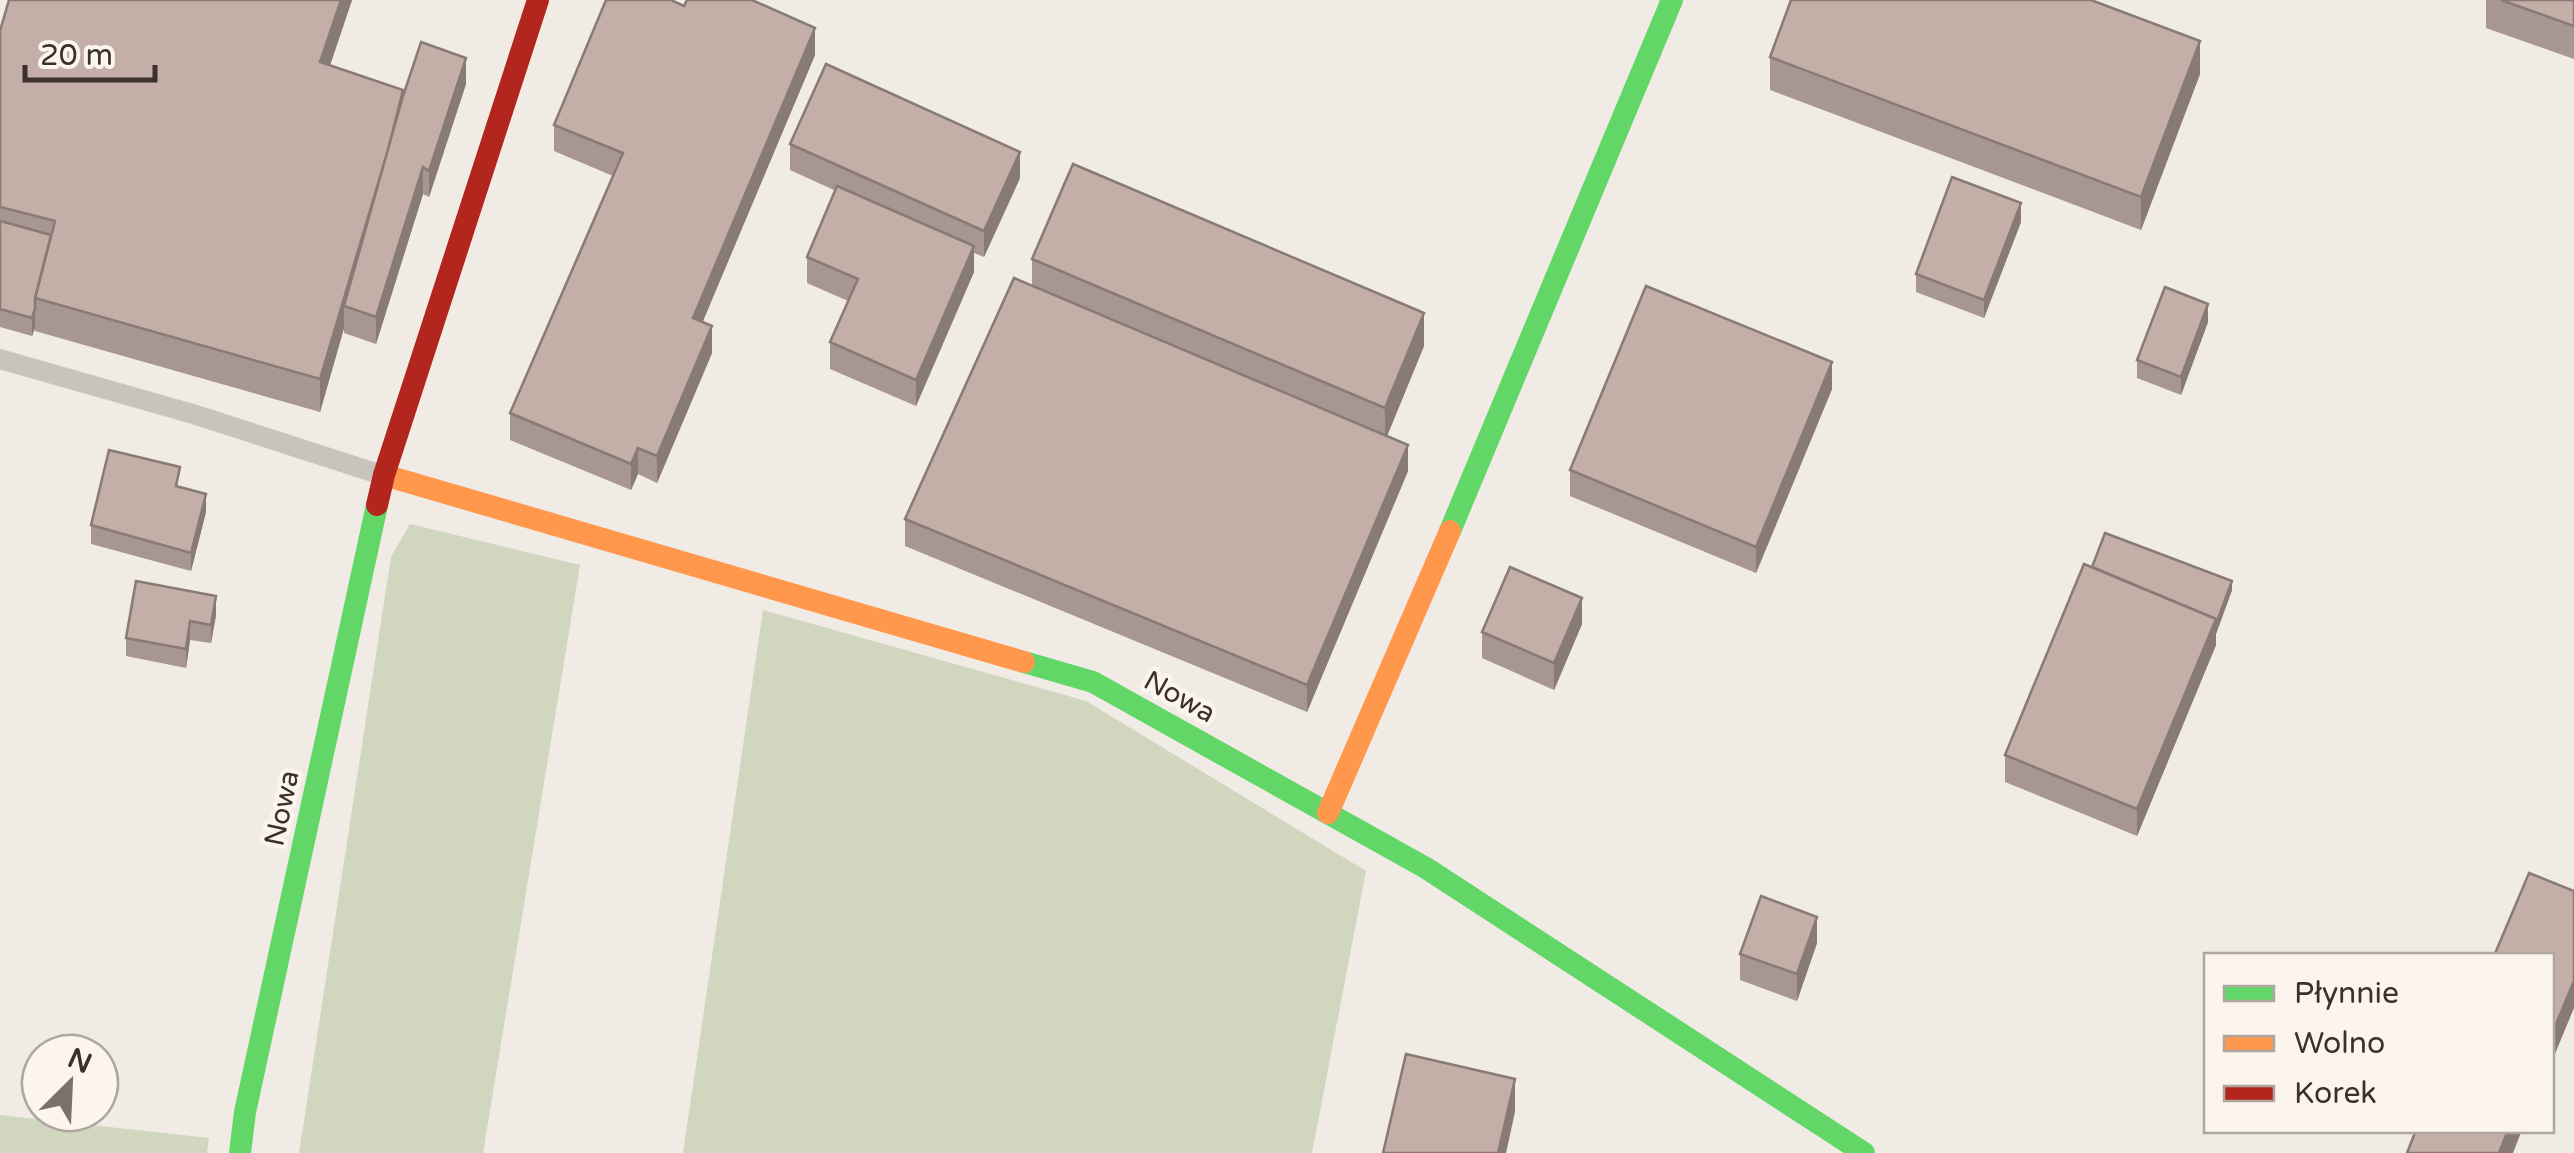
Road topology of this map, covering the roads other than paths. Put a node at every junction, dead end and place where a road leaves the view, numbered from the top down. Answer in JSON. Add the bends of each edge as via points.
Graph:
{"nodes":[{"id":1,"x":538,"y":0,"type":"edge"},
{"id":2,"x":1672,"y":0,"type":"edge"},
{"id":3,"x":0,"y":359,"type":"edge"},
{"id":4,"x":384,"y":476,"type":"junction"},
{"id":5,"x":1328,"y":813,"type":"junction"},
{"id":6,"x":240,"y":1153,"type":"edge"},
{"id":7,"x":1864,"y":1153,"type":"edge"}],
"edges":[{"from":1,"to":4,"type":"street","name":"Nowa"},
{"from":2,"to":5,"type":"street"},
{"from":3,"to":4,"type":"lane"},
{"from":4,"to":5,"type":"street","name":"Nowa","via":[[1093,682]]},
{"from":4,"to":6,"type":"street","name":"Nowa"},
{"from":5,"to":7,"type":"street","name":"Nowa","via":[[1426,868]]}]}
